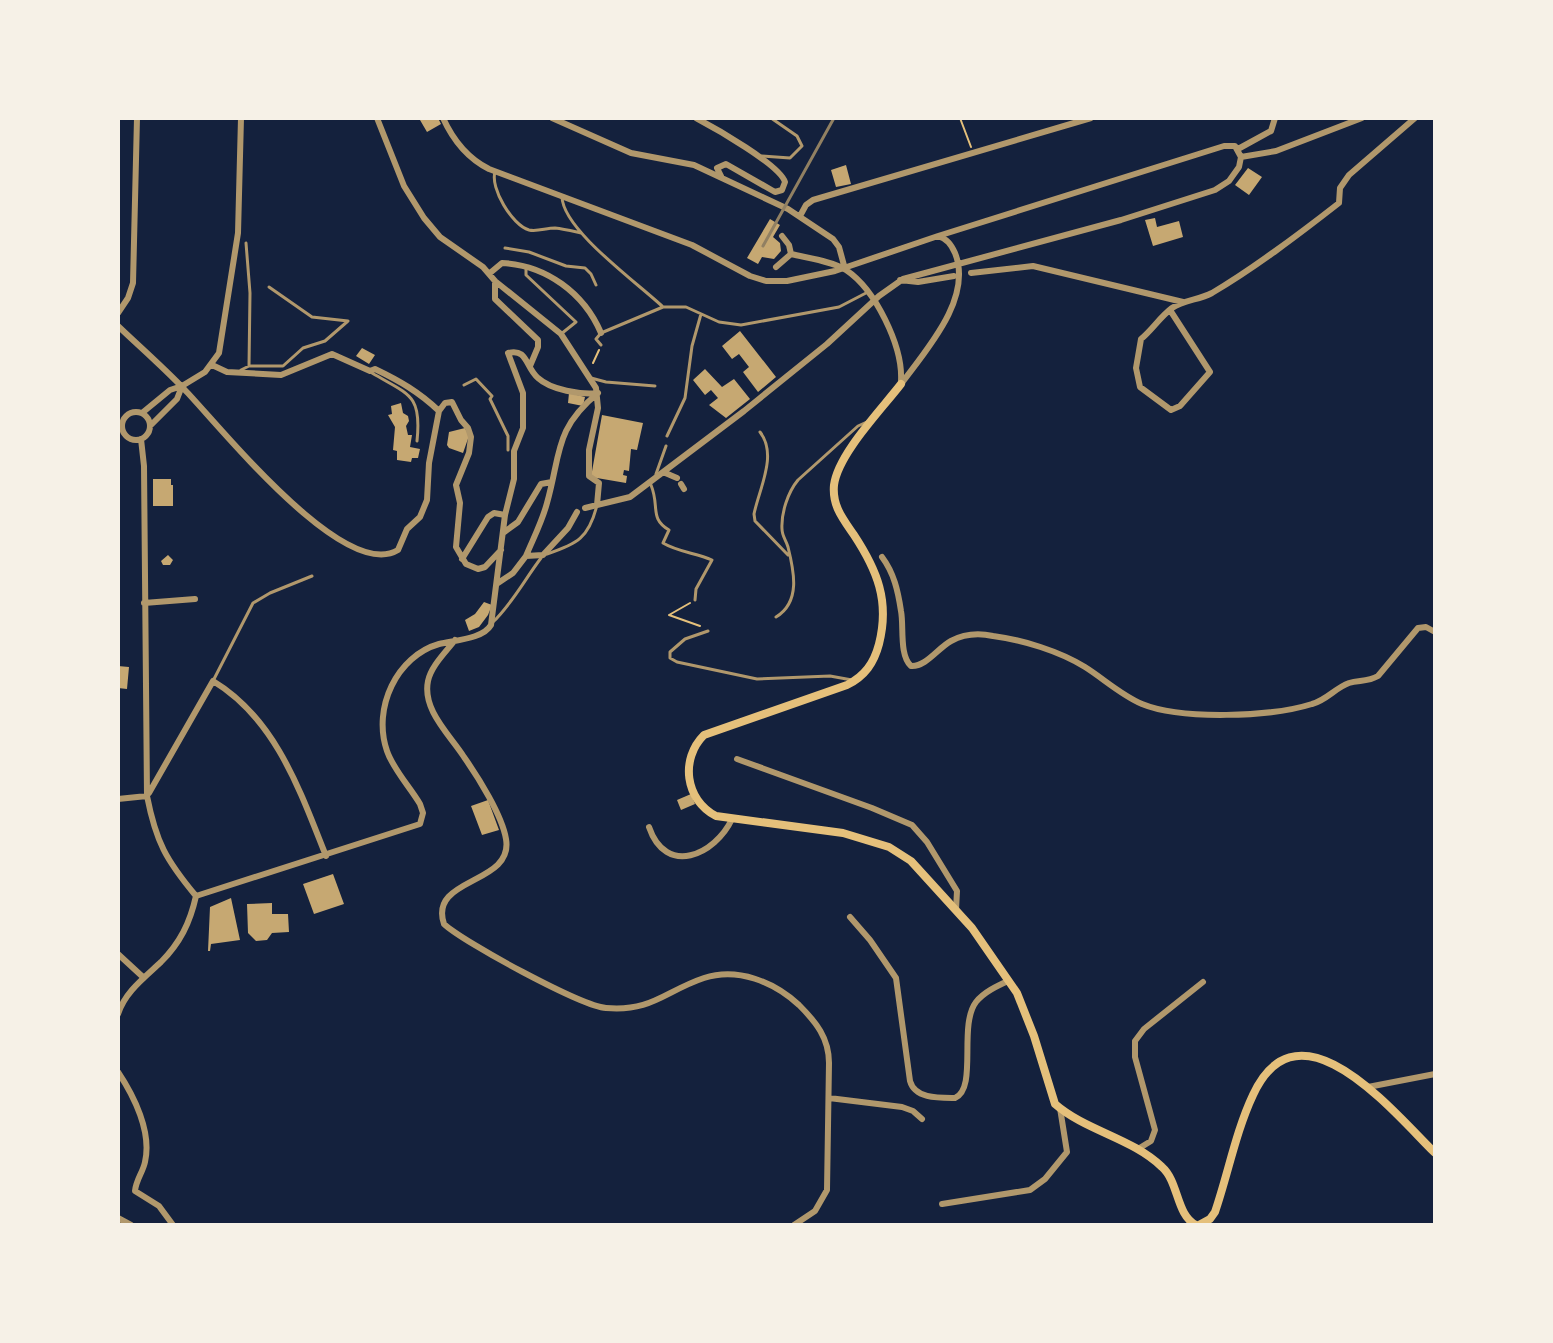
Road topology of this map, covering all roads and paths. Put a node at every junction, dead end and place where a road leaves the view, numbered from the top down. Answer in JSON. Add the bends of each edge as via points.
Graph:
{"nodes":[{"id":1,"x":137,"y":118,"type":"edge"},
{"id":2,"x":241,"y":118,"type":"edge"},
{"id":3,"x":377,"y":118,"type":"edge"},
{"id":4,"x":443,"y":118,"type":"edge"},
{"id":5,"x":552,"y":118,"type":"edge"},
{"id":6,"x":696,"y":118,"type":"edge"},
{"id":7,"x":771,"y":118,"type":"edge"},
{"id":8,"x":960,"y":118,"type":"edge"},
{"id":9,"x":1091,"y":118,"type":"edge"},
{"id":10,"x":1275,"y":118,"type":"edge"},
{"id":11,"x":1362,"y":118,"type":"edge"},
{"id":12,"x":1415,"y":118,"type":"edge"},
{"id":13,"x":973,"y":153,"type":"junction"},
{"id":14,"x":1240,"y":153,"type":"junction"},
{"id":15,"x":758,"y":157,"type":"junction"},
{"id":16,"x":495,"y":172,"type":"junction"},
{"id":17,"x":721,"y":176,"type":"junction"},
{"id":18,"x":562,"y":197,"type":"junction"},
{"id":19,"x":800,"y":216,"type":"junction"},
{"id":20,"x":583,"y":233,"type":"junction"},
{"id":21,"x":782,"y":236,"type":"dead end"},
{"id":22,"x":938,"y":236,"type":"junction"},
{"id":23,"x":246,"y":243,"type":"dead end"},
{"id":24,"x":505,"y":248,"type":"dead end"},
{"id":25,"x":791,"y":254,"type":"junction"},
{"id":26,"x":959,"y":264,"type":"junction"},
{"id":27,"x":526,"y":267,"type":"junction"},
{"id":28,"x":776,"y":267,"type":"dead end"},
{"id":29,"x":845,"y":269,"type":"junction"},
{"id":30,"x":490,"y":273,"type":"junction"},
{"id":31,"x":971,"y":273,"type":"dead end"},
{"id":32,"x":954,"y":276,"type":"dead end"},
{"id":33,"x":900,"y":280,"type":"junction"},
{"id":34,"x":495,"y":281,"type":"junction"},
{"id":35,"x":596,"y":285,"type":"dead end"},
{"id":36,"x":269,"y":287,"type":"dead end"},
{"id":37,"x":869,"y":291,"type":"junction"},
{"id":38,"x":875,"y":300,"type":"junction"},
{"id":39,"x":1184,"y":302,"type":"junction"},
{"id":40,"x":663,"y":307,"type":"junction"},
{"id":41,"x":1170,"y":310,"type":"junction"},
{"id":42,"x":118,"y":313,"type":"edge"},
{"id":43,"x":701,"y":314,"type":"junction"},
{"id":44,"x":118,"y":326,"type":"edge"},
{"id":45,"x":601,"y":333,"type":"junction"},
{"id":46,"x":561,"y":334,"type":"junction"},
{"id":47,"x":601,"y":345,"type":"joint"},
{"id":48,"x":593,"y":363,"type":"dead end"},
{"id":49,"x":212,"y":365,"type":"junction"},
{"id":50,"x":249,"y":366,"type":"junction"},
{"id":51,"x":530,"y":366,"type":"junction"},
{"id":52,"x":370,"y":371,"type":"junction"},
{"id":53,"x":238,"y":372,"type":"junction"},
{"id":54,"x":587,"y":377,"type":"junction"},
{"id":55,"x":901,"y":384,"type":"junction"},
{"id":56,"x":464,"y":385,"type":"dead end"},
{"id":57,"x":182,"y":386,"type":"junction"},
{"id":58,"x":655,"y":386,"type":"dead end"},
{"id":59,"x":598,"y":393,"type":"junction"},
{"id":60,"x":440,"y":409,"type":"junction"},
{"id":61,"x":142,"y":413,"type":"junction"},
{"id":62,"x":120,"y":419,"type":"edge"},
{"id":63,"x":873,"y":421,"type":"junction"},
{"id":64,"x":150,"y":426,"type":"junction"},
{"id":65,"x":760,"y":432,"type":"dead end"},
{"id":66,"x":667,"y":436,"type":"dead end"},
{"id":67,"x":141,"y":439,"type":"junction"},
{"id":68,"x":417,"y":441,"type":"dead end"},
{"id":69,"x":666,"y":446,"type":"dead end"},
{"id":70,"x":511,"y":450,"type":"junction"},
{"id":71,"x":663,"y":472,"type":"junction"},
{"id":72,"x":652,"y":480,"type":"junction"},
{"id":73,"x":552,"y":482,"type":"junction"},
{"id":74,"x":681,"y":484,"type":"dead end"},
{"id":75,"x":597,"y":505,"type":"junction"},
{"id":76,"x":505,"y":515,"type":"junction"},
{"id":77,"x":503,"y":533,"type":"junction"},
{"id":78,"x":501,"y":550,"type":"junction"},
{"id":79,"x":543,"y":555,"type":"junction"},
{"id":80,"x":788,"y":555,"type":"junction"},
{"id":81,"x":526,"y":556,"type":"junction"},
{"id":82,"x":882,"y":557,"type":"dead end"},
{"id":83,"x":462,"y":559,"type":"junction"},
{"id":84,"x":312,"y":576,"type":"dead end"},
{"id":85,"x":498,"y":583,"type":"junction"},
{"id":86,"x":195,"y":599,"type":"dead end"},
{"id":87,"x":695,"y":600,"type":"joint"},
{"id":88,"x":144,"y":603,"type":"junction"},
{"id":89,"x":776,"y":617,"type":"dead end"},
{"id":90,"x":491,"y":625,"type":"junction"},
{"id":91,"x":708,"y":631,"type":"joint"},
{"id":92,"x":1435,"y":632,"type":"edge"},
{"id":93,"x":455,"y":640,"type":"junction"},
{"id":94,"x":213,"y":681,"type":"junction"},
{"id":95,"x":855,"y":681,"type":"junction"},
{"id":96,"x":737,"y":759,"type":"dead end"},
{"id":97,"x":147,"y":796,"type":"junction"},
{"id":98,"x":118,"y":799,"type":"edge"},
{"id":99,"x":732,"y":819,"type":"junction"},
{"id":100,"x":649,"y":827,"type":"dead end"},
{"id":101,"x":326,"y":856,"type":"junction"},
{"id":102,"x":196,"y":896,"type":"junction"},
{"id":103,"x":956,"y":910,"type":"junction"},
{"id":104,"x":850,"y":917,"type":"dead end"},
{"id":105,"x":118,"y":954,"type":"edge"},
{"id":106,"x":144,"y":978,"type":"junction"},
{"id":107,"x":1008,"y":981,"type":"junction"},
{"id":108,"x":1203,"y":982,"type":"dead end"},
{"id":109,"x":120,"y":1002,"type":"edge"},
{"id":110,"x":118,"y":1014,"type":"edge"},
{"id":111,"x":118,"y":1072,"type":"edge"},
{"id":112,"x":1435,"y":1074,"type":"edge"},
{"id":113,"x":1368,"y":1087,"type":"junction"},
{"id":114,"x":829,"y":1098,"type":"junction"},
{"id":115,"x":1060,"y":1108,"type":"junction"},
{"id":116,"x":922,"y":1119,"type":"dead end"},
{"id":117,"x":1138,"y":1149,"type":"junction"},
{"id":118,"x":1435,"y":1153,"type":"edge"},
{"id":119,"x":942,"y":1204,"type":"dead end"},
{"id":120,"x":118,"y":1218,"type":"edge"},
{"id":121,"x":131,"y":1225,"type":"edge"},
{"id":122,"x":173,"y":1225,"type":"edge"},
{"id":123,"x":794,"y":1225,"type":"edge"},
{"id":124,"x":1197,"y":1225,"type":"edge"}],
"edges":[{"from":1,"to":42,"type":"street","via":[[133,283]]},
{"from":2,"to":49,"type":"street","via":[[238,233],[220,350]]},
{"from":3,"to":30,"type":"street","via":[[407,192],[424,218],[440,237]]},
{"from":4,"to":16,"type":"street","via":[[468,154]]},
{"from":5,"to":17,"type":"street","via":[[626,151],[684,162]]},
{"from":6,"to":15,"type":"street"},
{"from":7,"to":15,"type":"lane","via":[[797,136],[802,146],[784,159]]},
{"from":8,"to":13,"type":"path"},
{"from":9,"to":13,"type":"street"},
{"from":10,"to":14,"type":"street","via":[[1270,133]]},
{"from":11,"to":14,"type":"street","via":[[1276,151]]},
{"from":12,"to":39,"type":"street","via":[[1349,175],[1340,188],[1339,203],[1216,290]]},
{"from":13,"to":19,"type":"street","via":[[813,200]]},
{"from":14,"to":22,"type":"street","via":[[1232,145],[1224,146]]},
{"from":14,"to":26,"type":"street","via":[[1239,167],[1215,190]]},
{"from":15,"to":17,"type":"street","via":[[784,177],[780,191],[769,190],[728,164],[718,166]]},
{"from":16,"to":18,"type":"street"},
{"from":16,"to":20,"type":"lane","via":[[495,191],[523,227]]},
{"from":17,"to":19,"type":"street"},
{"from":18,"to":20,"type":"lane","via":[[568,217]]},
{"from":18,"to":29,"type":"street","via":[[692,245],[756,279],[787,281]]},
{"from":19,"to":29,"type":"street","via":[[833,239]]},
{"from":20,"to":40,"type":"lane"},
{"from":21,"to":25,"type":"street"},
{"from":22,"to":26,"type":"street","via":[[952,246]]},
{"from":22,"to":29,"type":"street"},
{"from":23,"to":50,"type":"lane"},
{"from":24,"to":35,"type":"lane","via":[[585,268]]},
{"from":25,"to":28,"type":"street"},
{"from":25,"to":29,"type":"street"},
{"from":26,"to":33,"type":"street"},
{"from":26,"to":55,"type":"street","via":[[957,296]]},
{"from":27,"to":30,"type":"street","via":[[502,263]]},
{"from":27,"to":45,"type":"street","via":[[549,275],[584,304]]},
{"from":27,"to":46,"type":"lane","via":[[526,275],[576,322]]},
{"from":29,"to":37,"type":"street"},
{"from":30,"to":34,"type":"street"},
{"from":31,"to":39,"type":"street","via":[[1033,266]]},
{"from":32,"to":33,"type":"street"},
{"from":33,"to":38,"type":"street"},
{"from":34,"to":46,"type":"street"},
{"from":34,"to":51,"type":"street","via":[[495,299],[538,340]]},
{"from":36,"to":50,"type":"lane","via":[[312,317],[348,321],[283,366]]},
{"from":37,"to":38,"type":"street"},
{"from":37,"to":43,"type":"lane","via":[[844,306],[746,324]]},
{"from":38,"to":55,"type":"street","via":[[900,360]]},
{"from":38,"to":71,"type":"street","via":[[821,349]]},
{"from":39,"to":41,"type":"street"},
{"from":40,"to":43,"type":"lane","via":[[686,307]]},
{"from":40,"to":45,"type":"lane"},
{"from":41,"to":41,"type":"street","via":[[1210,372],[1171,410],[1140,387],[1136,368],[1139,345]]},
{"from":43,"to":66,"type":"lane","via":[[685,398]]},
{"from":44,"to":57,"type":"street"},
{"from":45,"to":47,"type":"lane","via":[[596,339]]},
{"from":46,"to":54,"type":"street"},
{"from":47,"to":48,"type":"path"},
{"from":49,"to":53,"type":"street"},
{"from":49,"to":57,"type":"street"},
{"from":50,"to":53,"type":"lane"},
{"from":51,"to":59,"type":"street","via":[[544,382],[580,394]]},
{"from":51,"to":70,"type":"street","via":[[520,352],[508,353],[523,399],[523,428]]},
{"from":52,"to":53,"type":"street","via":[[330,354],[286,374]]},
{"from":52,"to":60,"type":"street","via":[[410,387]]},
{"from":52,"to":68,"type":"lane","via":[[414,402]]},
{"from":54,"to":58,"type":"lane"},
{"from":54,"to":59,"type":"street"},
{"from":55,"to":63,"type":"main road"},
{"from":56,"to":70,"type":"lane","via":[[476,379],[492,396]]},
{"from":57,"to":60,"type":"street","via":[[290,502],[342,542],[368,554],[385,555],[401,547],[407,529],[426,506]]},
{"from":57,"to":61,"type":"street"},
{"from":57,"to":64,"type":"street","via":[[177,399]]},
{"from":59,"to":73,"type":"street","via":[[566,427]]},
{"from":59,"to":75,"type":"street","via":[[589,450],[589,476],[599,483]]},
{"from":60,"to":83,"type":"street","via":[[452,402],[469,430],[469,453],[456,485],[456,547]]},
{"from":61,"to":62,"type":"street"},
{"from":61,"to":64,"type":"street"},
{"from":62,"to":67,"type":"street","via":[[126,436]]},
{"from":63,"to":80,"type":"lane","via":[[858,426],[792,487],[782,520]]},
{"from":63,"to":95,"type":"main road","via":[[843,461],[834,488],[838,512],[866,555],[884,598],[876,652]]},
{"from":64,"to":67,"type":"street"},
{"from":65,"to":80,"type":"lane","via":[[768,452],[755,521]]},
{"from":67,"to":88,"type":"street"},
{"from":69,"to":72,"type":"lane"},
{"from":70,"to":76,"type":"street","via":[[514,479]]},
{"from":71,"to":72,"type":"street"},
{"from":71,"to":74,"type":"street"},
{"from":72,"to":75,"type":"street","via":[[630,497]]},
{"from":72,"to":87,"type":"lane","via":[[655,518],[669,530],[663,543],[712,560]]},
{"from":73,"to":77,"type":"street","via":[[541,484],[517,524]]},
{"from":73,"to":81,"type":"street"},
{"from":75,"to":79,"type":"street","via":[[581,510]]},
{"from":75,"to":79,"type":"lane","via":[[579,541]]},
{"from":76,"to":77,"type":"street"},
{"from":76,"to":83,"type":"street","via":[[490,515]]},
{"from":77,"to":78,"type":"street"},
{"from":78,"to":83,"type":"street","via":[[481,568]]},
{"from":78,"to":85,"type":"street"},
{"from":79,"to":81,"type":"street"},
{"from":79,"to":90,"type":"lane"},
{"from":80,"to":89,"type":"lane","via":[[794,593]]},
{"from":81,"to":85,"type":"street"},
{"from":82,"to":92,"type":"street","via":[[895,582],[904,656],[911,666],[960,637],[994,636],[1069,659],[1136,701],[1160,709],[1248,715],[1308,706],[1344,685],[1378,676],[1418,628]]},
{"from":84,"to":94,"type":"lane","via":[[253,603]]},
{"from":85,"to":90,"type":"street"},
{"from":86,"to":88,"type":"street"},
{"from":87,"to":91,"type":"path","via":[[669,615]]},
{"from":88,"to":97,"type":"street"},
{"from":90,"to":93,"type":"street"},
{"from":91,"to":95,"type":"lane","via":[[679,642],[670,658],[757,679],[830,676]]},
{"from":93,"to":101,"type":"street","via":[[423,650],[409,661],[395,677],[386,707],[386,748],[420,804],[421,822]]},
{"from":93,"to":114,"type":"street","via":[[428,677],[429,702],[485,792],[507,848],[493,869],[447,897],[444,924],[566,995],[598,1007],[642,1007],[713,976],[767,982],[791,998],[822,1031],[829,1052]]},
{"from":94,"to":97,"type":"street"},
{"from":94,"to":101,"type":"street","via":[[236,697],[275,742]]},
{"from":95,"to":99,"type":"main road","via":[[714,730],[698,742],[689,763],[694,791],[708,811]]},
{"from":96,"to":103,"type":"street","via":[[912,825],[957,891]]},
{"from":97,"to":98,"type":"street"},
{"from":97,"to":102,"type":"street","via":[[167,859]]},
{"from":99,"to":100,"type":"street","via":[[712,847],[690,856],[664,848]]},
{"from":99,"to":103,"type":"main road","via":[[834,831],[889,847],[914,864]]},
{"from":101,"to":102,"type":"street"},
{"from":102,"to":106,"type":"street","via":[[182,936]]},
{"from":103,"to":107,"type":"main road"},
{"from":104,"to":107,"type":"street","via":[[896,978],[910,1081],[919,1094],[961,1095],[973,1007]]},
{"from":105,"to":106,"type":"street"},
{"from":106,"to":109,"type":"street"},
{"from":107,"to":115,"type":"main road"},
{"from":108,"to":117,"type":"street","via":[[1135,1041],[1155,1130],[1151,1141]]},
{"from":109,"to":110,"type":"street"},
{"from":111,"to":122,"type":"street","via":[[144,1132],[146,1160],[135,1191],[159,1206]]},
{"from":112,"to":113,"type":"street"},
{"from":113,"to":118,"type":"main road"},
{"from":113,"to":124,"type":"main road","via":[[1323,1058],[1303,1056],[1276,1064],[1253,1095],[1214,1214]]},
{"from":114,"to":116,"type":"street","via":[[902,1107]]},
{"from":114,"to":123,"type":"street","via":[[827,1190],[815,1211]]},
{"from":115,"to":117,"type":"main road"},
{"from":115,"to":119,"type":"street","via":[[1067,1152],[1040,1184],[1023,1192]]},
{"from":117,"to":124,"type":"main road","via":[[1168,1173],[1186,1217]]},
{"from":120,"to":121,"type":"street"}]}
